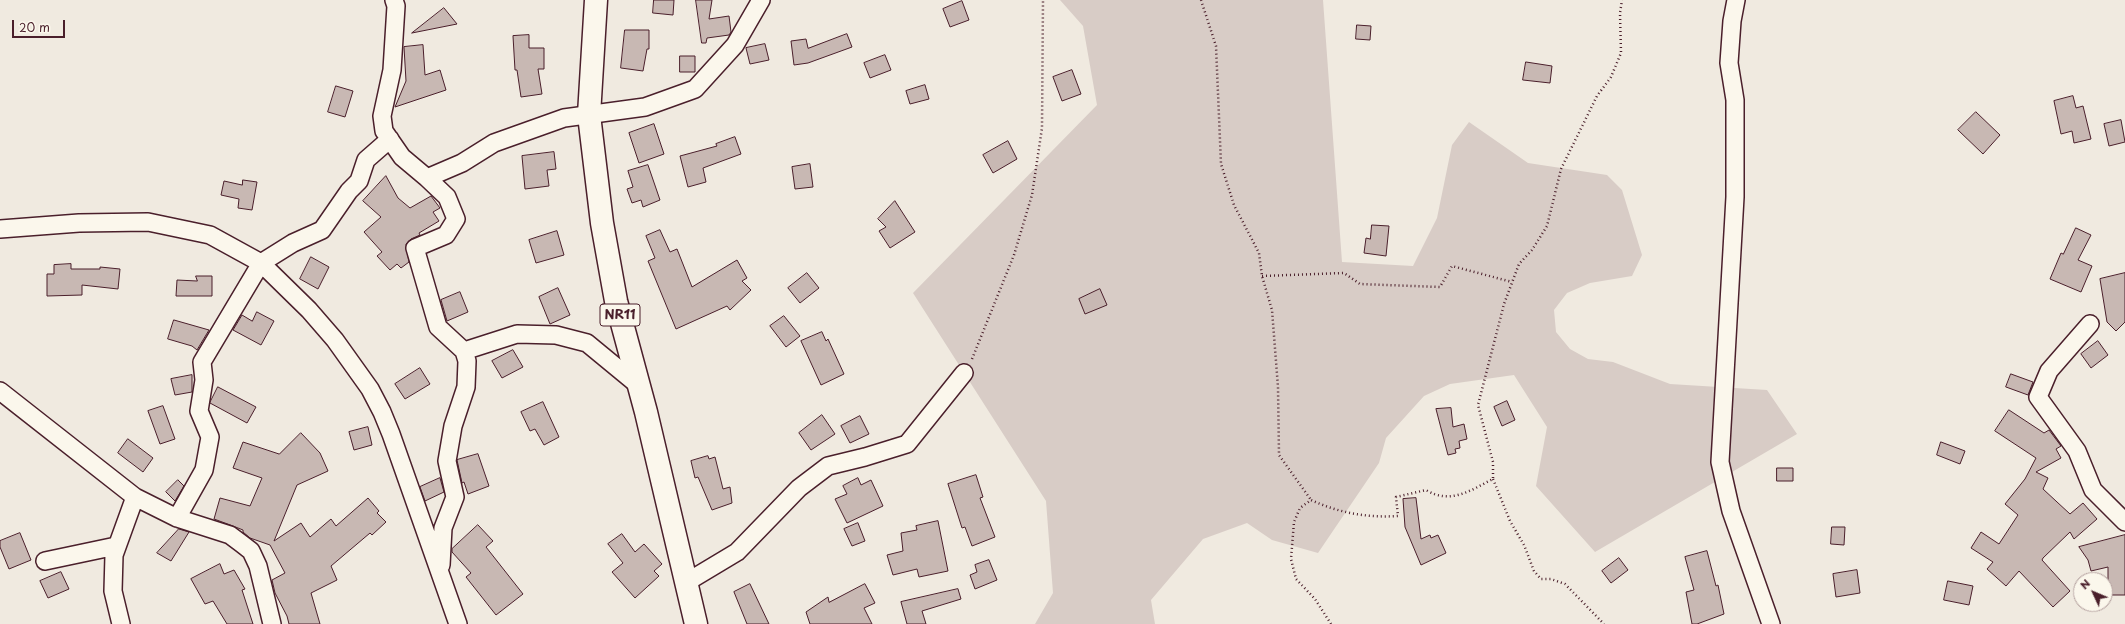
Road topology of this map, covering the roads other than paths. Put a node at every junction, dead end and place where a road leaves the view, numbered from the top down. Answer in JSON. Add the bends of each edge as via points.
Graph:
{"nodes":[{"id":1,"x":394,"y":0,"type":"edge"},
{"id":2,"x":596,"y":0,"type":"edge"},
{"id":3,"x":761,"y":0,"type":"edge"},
{"id":4,"x":1736,"y":0,"type":"edge"},
{"id":5,"x":589,"y":115,"type":"junction"},
{"id":6,"x":390,"y":140,"type":"junction"},
{"id":7,"x":427,"y":178,"type":"junction"},
{"id":8,"x":0,"y":229,"type":"edge"},
{"id":9,"x":262,"y":263,"type":"junction"},
{"id":10,"x":2090,"y":324,"type":"dead end"},
{"id":11,"x":464,"y":351,"type":"junction"},
{"id":12,"x":964,"y":373,"type":"road end"},
{"id":13,"x":638,"y":385,"type":"junction"},
{"id":14,"x":0,"y":391,"type":"edge"},
{"id":15,"x":135,"y":497,"type":"junction"},
{"id":16,"x":176,"y":518,"type":"junction"},
{"id":17,"x":2125,"y":522,"type":"edge"},
{"id":18,"x":116,"y":546,"type":"junction"},
{"id":19,"x":45,"y":561,"type":"dead end"},
{"id":20,"x":440,"y":573,"type":"junction"},
{"id":21,"x":687,"y":582,"type":"junction"},
{"id":22,"x":121,"y":624,"type":"edge"},
{"id":23,"x":272,"y":624,"type":"edge"},
{"id":24,"x":458,"y":624,"type":"edge"},
{"id":25,"x":696,"y":624,"type":"edge"},
{"id":26,"x":1771,"y":624,"type":"edge"}],
"edges":[{"from":1,"to":6,"type":"street","via":[[396,6],[392,70],[382,116],[384,131]]},
{"from":2,"to":5,"type":"highway","number":"NR11"},
{"from":3,"to":5,"type":"street","via":[[735,45],[695,89],[645,107]]},
{"from":4,"to":26,"type":"street","via":[[1729,63],[1735,100],[1735,198],[1720,462],[1731,511]]},
{"from":5,"to":7,"type":"street","via":[[564,118],[494,143],[462,163]]},
{"from":5,"to":13,"type":"highway","number":"NR11","via":[[602,223],[616,301]]},
{"from":6,"to":7,"type":"street","via":[[402,157]]},
{"from":6,"to":9,"type":"street","via":[[366,160],[359,181],[322,230],[293,243]]},
{"from":7,"to":11,"type":"street","via":[[447,197],[456,219],[446,236],[415,248],[438,327]]},
{"from":8,"to":9,"type":"street","via":[[79,223],[148,222],[210,235]]},
{"from":9,"to":16,"type":"street","via":[[202,362],[204,380],[198,411],[210,437],[204,470]]},
{"from":9,"to":20,"type":"street","via":[[335,340],[370,389],[382,412]]},
{"from":10,"to":17,"type":"street","via":[[2049,371],[2038,397],[2077,451],[2093,490]]},
{"from":11,"to":13,"type":"street","via":[[517,334],[556,335],[587,343]]},
{"from":11,"to":20,"type":"street","via":[[467,360],[466,387],[453,426],[447,461],[455,497],[443,528]]},
{"from":12,"to":21,"type":"street","via":[[907,444],[865,458],[828,466],[799,488],[737,552]]},
{"from":13,"to":21,"type":"highway","number":"NR11"},
{"from":14,"to":15,"type":"street"},
{"from":15,"to":16,"type":"street"},
{"from":15,"to":18,"type":"street"},
{"from":16,"to":23,"type":"street","via":[[230,535],[251,551],[258,566]]},
{"from":18,"to":19,"type":"street"},
{"from":18,"to":22,"type":"street","via":[[112,591]]},
{"from":20,"to":24,"type":"street"},
{"from":21,"to":25,"type":"highway","number":"NR11"}]}
